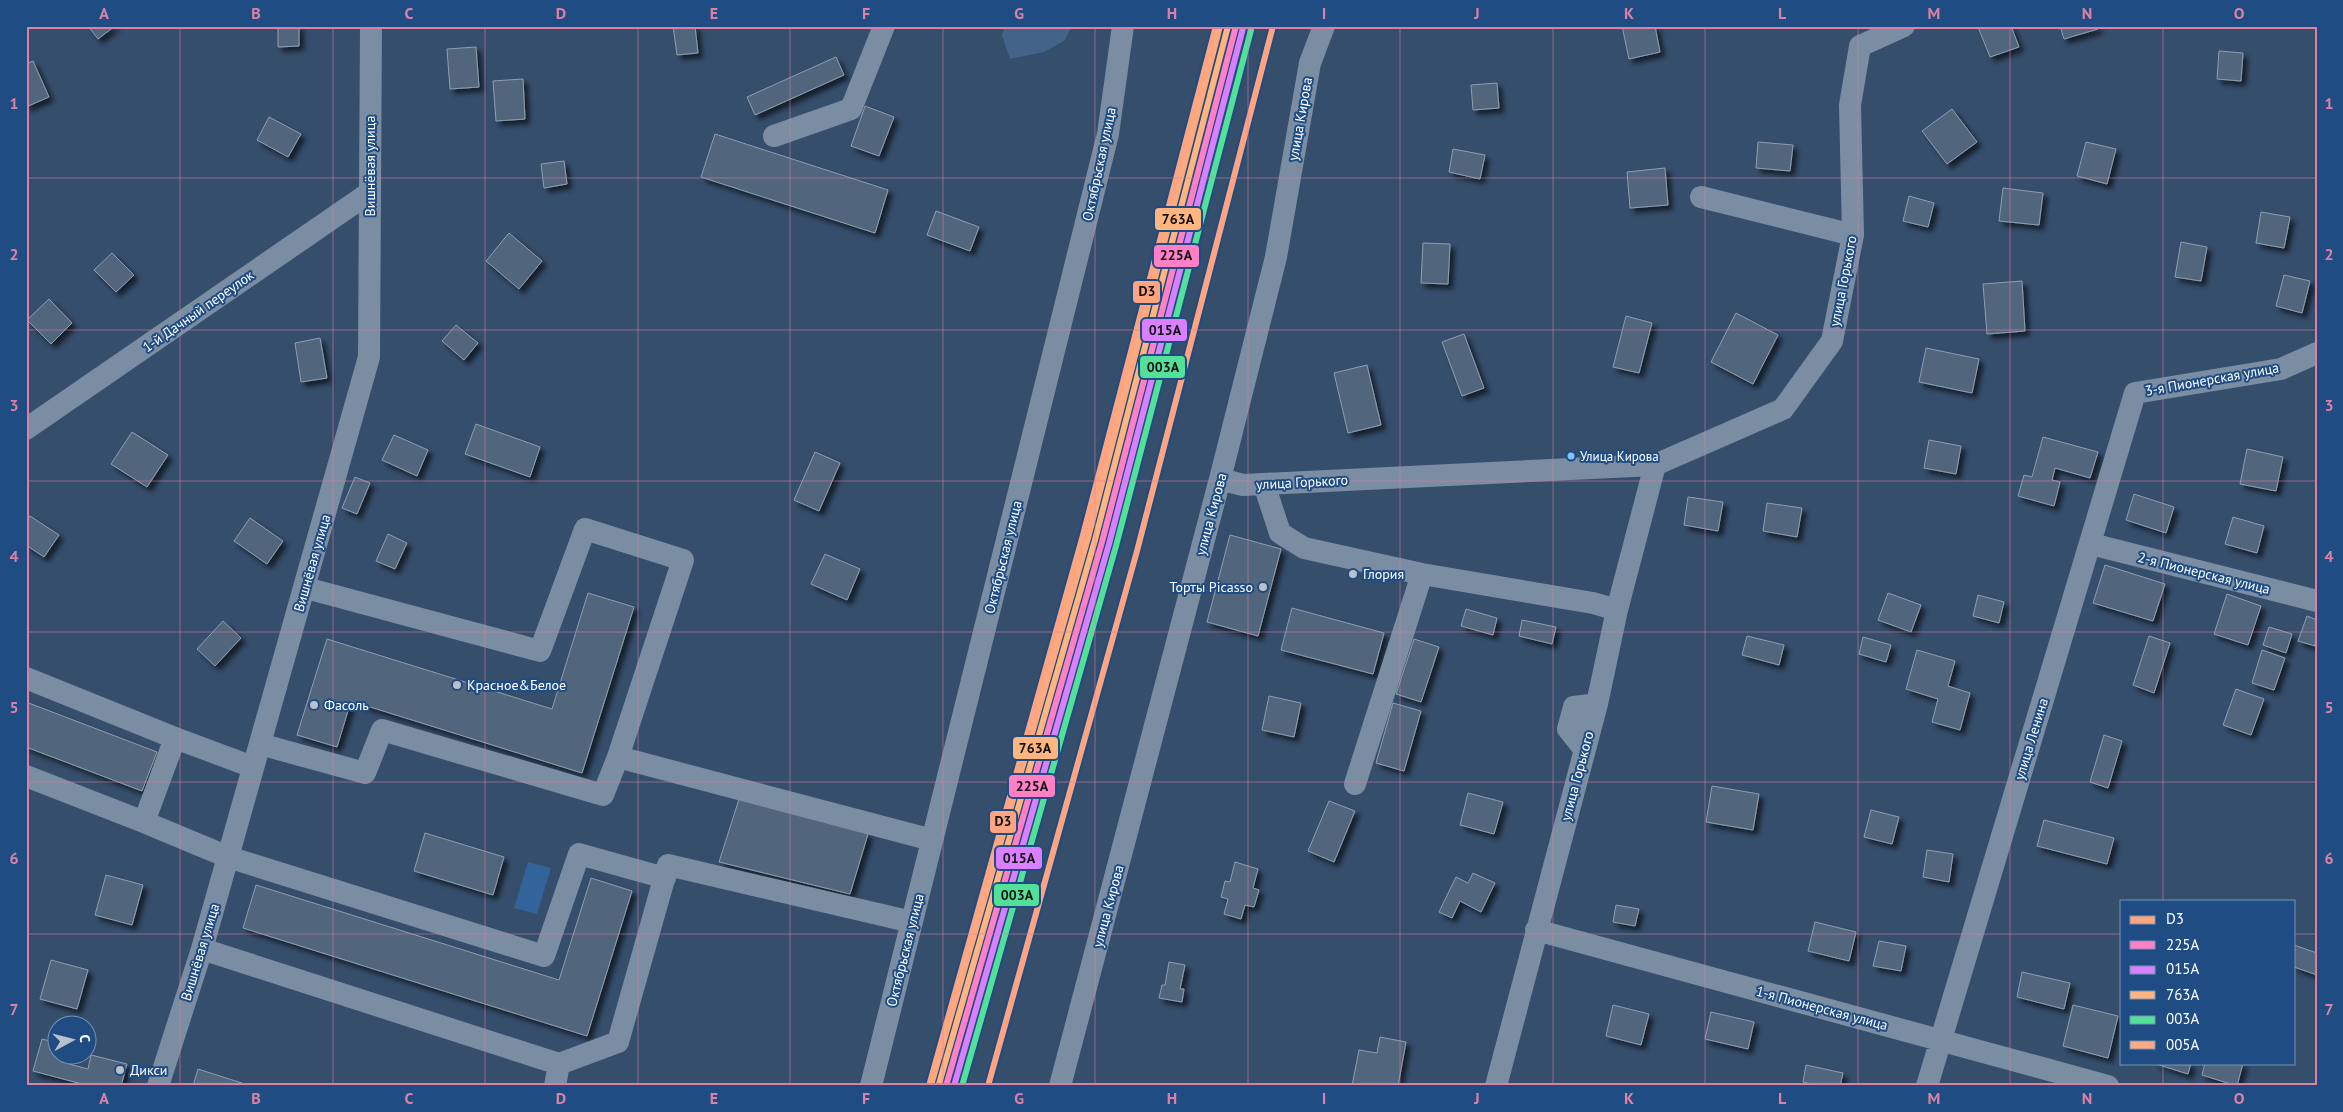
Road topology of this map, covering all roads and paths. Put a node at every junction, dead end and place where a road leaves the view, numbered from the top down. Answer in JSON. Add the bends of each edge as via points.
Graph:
{"nodes":[{"id":1,"x":371,"y":26,"type":"edge"},
{"id":2,"x":884,"y":26,"type":"edge"},
{"id":3,"x":1123,"y":26,"type":"edge"},
{"id":4,"x":1324,"y":26,"type":"edge"},
{"id":5,"x":1904,"y":26,"type":"edge"},
{"id":6,"x":774,"y":136,"type":"dead end"},
{"id":7,"x":369,"y":193,"type":"junction"},
{"id":8,"x":1701,"y":197,"type":"dead end"},
{"id":9,"x":1854,"y":235,"type":"junction"},
{"id":10,"x":2317,"y":353,"type":"edge"},
{"id":11,"x":2135,"y":393,"type":"joint"},
{"id":12,"x":26,"y":429,"type":"edge"},
{"id":13,"x":1655,"y":465,"type":"junction"},
{"id":14,"x":1220,"y":479,"type":"junction"},
{"id":15,"x":1264,"y":484,"type":"junction"},
{"id":16,"x":2091,"y":544,"type":"junction"},
{"id":17,"x":1422,"y":574,"type":"junction"},
{"id":18,"x":306,"y":588,"type":"junction"},
{"id":19,"x":2317,"y":601,"type":"edge"},
{"id":20,"x":1617,"y":610,"type":"junction"},
{"id":21,"x":26,"y":678,"type":"edge"},
{"id":22,"x":175,"y":738,"type":"junction"},
{"id":23,"x":260,"y":744,"type":"junction"},
{"id":24,"x":618,"y":757,"type":"junction"},
{"id":25,"x":253,"y":767,"type":"junction"},
{"id":26,"x":26,"y":776,"type":"edge"},
{"id":27,"x":1355,"y":784,"type":"dead end"},
{"id":28,"x":144,"y":822,"type":"junction"},
{"id":29,"x":932,"y":840,"type":"junction"},
{"id":30,"x":228,"y":857,"type":"junction"},
{"id":31,"x":665,"y":878,"type":"junction"},
{"id":32,"x":912,"y":922,"type":"junction"},
{"id":33,"x":1536,"y":930,"type":"junction"},
{"id":34,"x":202,"y":949,"type":"junction"},
{"id":35,"x":1940,"y":1040,"type":"junction"},
{"id":36,"x":559,"y":1064,"type":"junction"},
{"id":37,"x":158,"y":1086,"type":"edge"},
{"id":38,"x":555,"y":1086,"type":"edge"},
{"id":39,"x":871,"y":1086,"type":"edge"},
{"id":40,"x":1060,"y":1086,"type":"edge"},
{"id":41,"x":1496,"y":1086,"type":"edge"},
{"id":42,"x":1927,"y":1086,"type":"edge"},
{"id":43,"x":2108,"y":1086,"type":"edge"}],
"edges":[{"from":1,"to":7,"type":"street","name":"Вишнёвая улица"},
{"from":2,"to":6,"type":"street","via":[[851,109]]},
{"from":3,"to":29,"type":"street","name":"Октябрьская улица","via":[[1108,134]]},
{"from":4,"to":14,"type":"street","name":"улица Кирова","via":[[1310,63],[1276,256]]},
{"from":5,"to":9,"type":"street","name":"улица Горького","via":[[1860,46],[1850,105]]},
{"from":7,"to":12,"type":"street","name":"1-й Дачный переулок"},
{"from":7,"to":18,"type":"street","name":"Вишнёвая улица","via":[[369,357]]},
{"from":8,"to":9,"type":"street"},
{"from":9,"to":13,"type":"street","name":"улица Горького","via":[[1832,341],[1783,409]]},
{"from":10,"to":11,"type":"street","name":"3-я Пионерская улица","via":[[2281,369]]},
{"from":11,"to":16,"type":"street","name":"улица Ленина"},
{"from":13,"to":15,"type":"street","name":"улица Горького"},
{"from":13,"to":20,"type":"street","name":"улица Горького"},
{"from":14,"to":15,"type":"street","name":"улица Горького","via":[[1243,485]]},
{"from":14,"to":40,"type":"street","name":"улица Кирова"},
{"from":15,"to":17,"type":"street","via":[[1280,533],[1304,548]]},
{"from":16,"to":19,"type":"street","name":"2-я Пионерская улица"},
{"from":16,"to":35,"type":"street","name":"улица Ленина"},
{"from":17,"to":20,"type":"street","via":[[1593,603]]},
{"from":17,"to":27,"type":"street"},
{"from":18,"to":23,"type":"street","name":"Вишнёвая улица"},
{"from":18,"to":24,"type":"street","via":[[540,651],[585,529],[683,560]]},
{"from":20,"to":33,"type":"street","name":"улица Горького","via":[[1597,704]]},
{"from":21,"to":22,"type":"street"},
{"from":22,"to":25,"type":"street"},
{"from":22,"to":28,"type":"street"},
{"from":23,"to":24,"type":"street","via":[[365,774],[382,730],[603,795]]},
{"from":23,"to":25,"type":"street","name":"Вишнёвая улица"},
{"from":24,"to":29,"type":"street"},
{"from":25,"to":30,"type":"street","name":"Вишнёвая улица"},
{"from":26,"to":28,"type":"street"},
{"from":28,"to":30,"type":"street"},
{"from":29,"to":32,"type":"street","name":"Октябрьская улица"},
{"from":30,"to":31,"type":"street","via":[[544,956],[579,854]]},
{"from":30,"to":34,"type":"street","name":"Вишнёвая улица"},
{"from":31,"to":32,"type":"street","via":[[668,866]]},
{"from":31,"to":36,"type":"street","via":[[618,1042]]},
{"from":32,"to":39,"type":"street","name":"Октябрьская улица"},
{"from":33,"to":35,"type":"street","name":"1-я Пионерская улица"},
{"from":33,"to":41,"type":"street","name":"улица Горького"},
{"from":34,"to":36,"type":"street"},
{"from":34,"to":37,"type":"street","name":"Вишнёвая улица"},
{"from":35,"to":42,"type":"street","name":"улица Ленина"},
{"from":35,"to":43,"type":"street","name":"1-я Пионерская улица"},
{"from":36,"to":38,"type":"street"}]}
